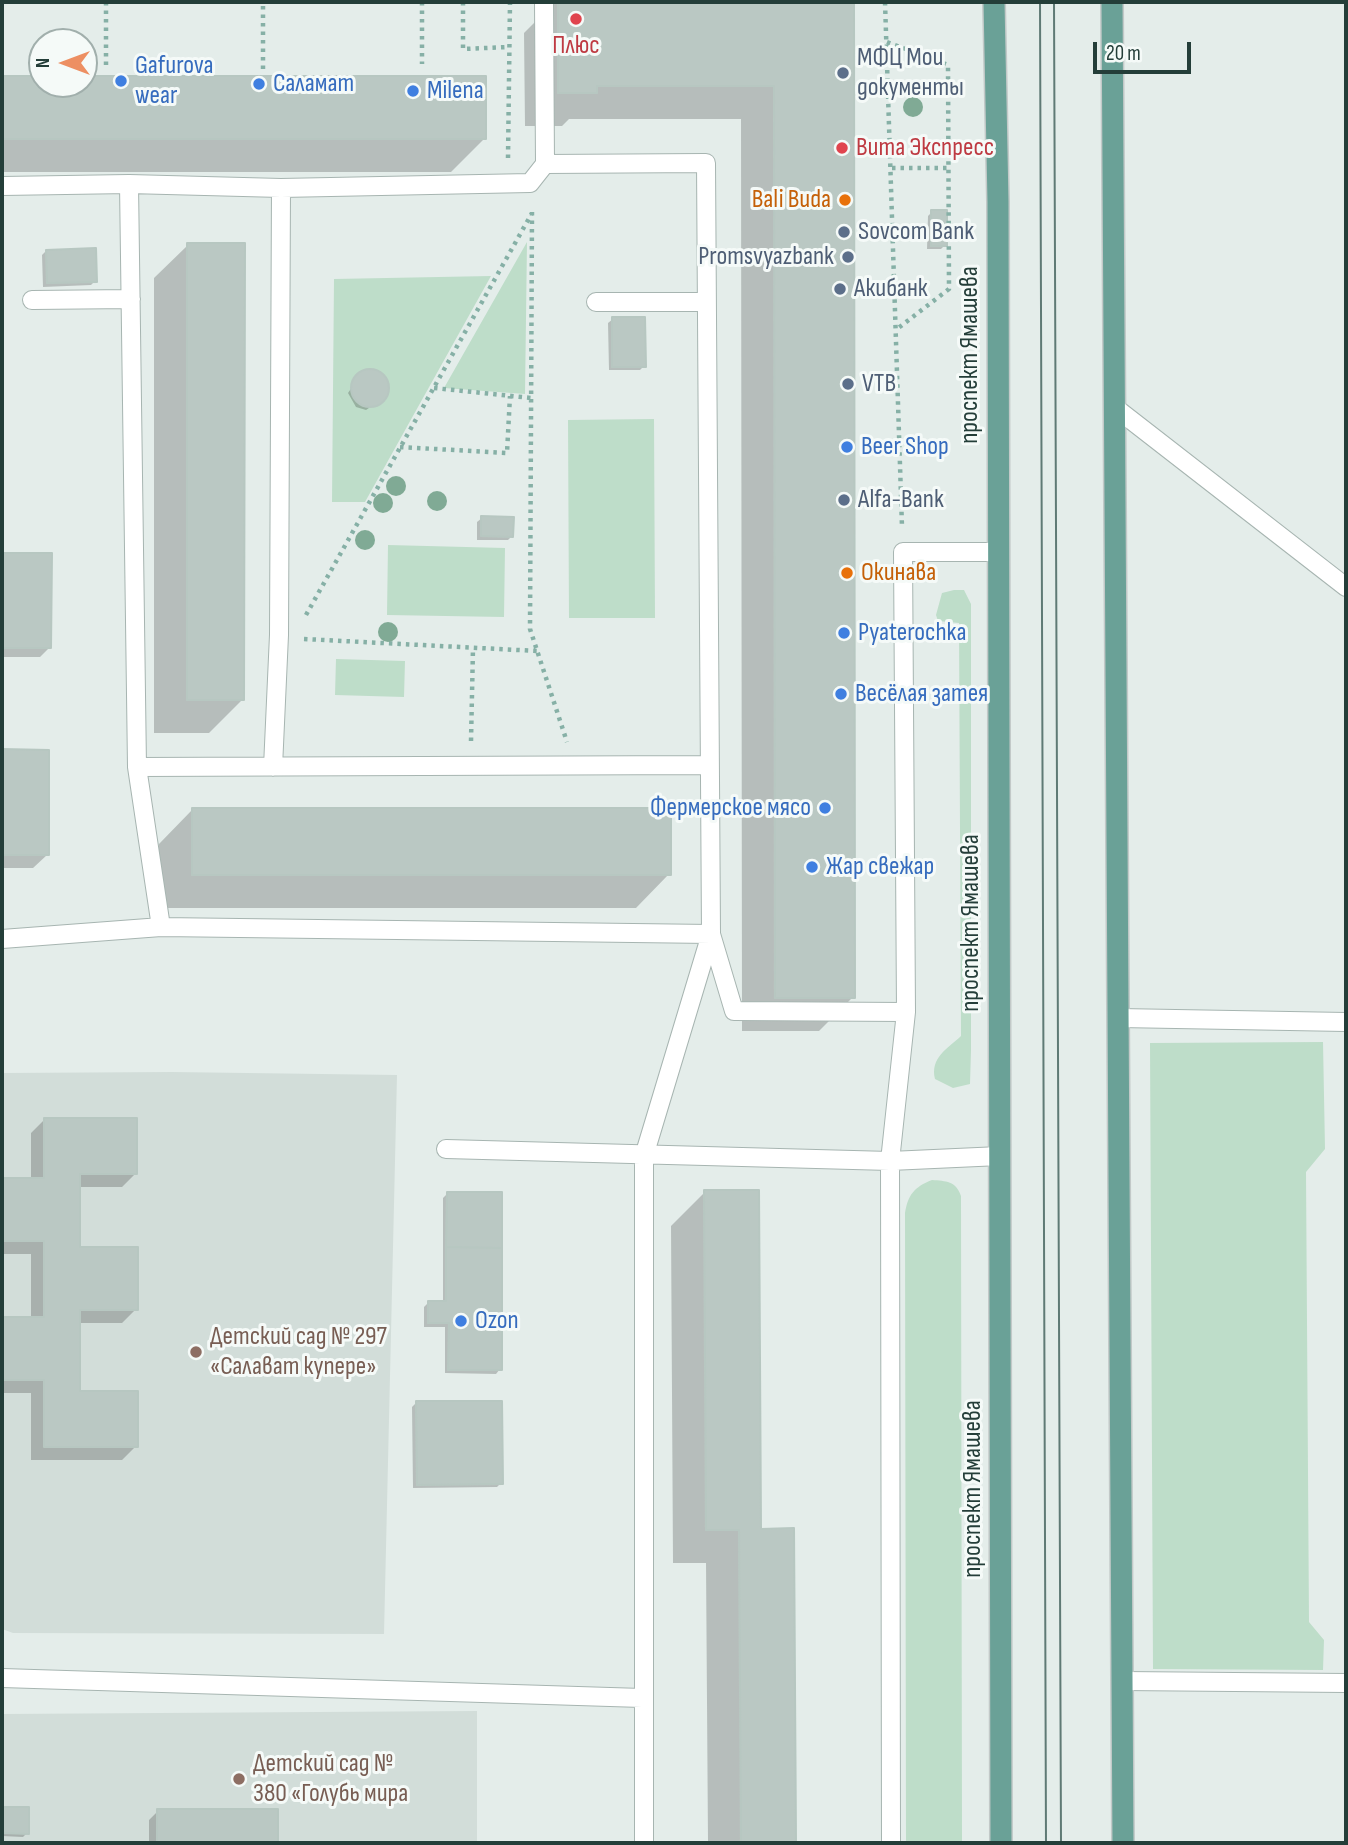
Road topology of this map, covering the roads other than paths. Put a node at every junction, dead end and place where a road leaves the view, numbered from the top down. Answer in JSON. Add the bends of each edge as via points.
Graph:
{"nodes":[{"id":1,"x":544,"y":2,"type":"edge"},
{"id":2,"x":994,"y":2,"type":"edge"},
{"id":3,"x":1112,"y":2,"type":"edge"},
{"id":4,"x":545,"y":164,"type":"junction"},
{"id":5,"x":129,"y":184,"type":"junction"},
{"id":6,"x":2,"y":186,"type":"edge"},
{"id":7,"x":281,"y":188,"type":"junction"},
{"id":8,"x":131,"y":299,"type":"junction"},
{"id":9,"x":33,"y":300,"type":"dead end"},
{"id":10,"x":596,"y":302,"type":"dead end"},
{"id":11,"x":706,"y":302,"type":"junction"},
{"id":12,"x":1113,"y":406,"type":"junction"},
{"id":13,"x":997,"y":552,"type":"junction"},
{"id":14,"x":1346,"y":587,"type":"edge"},
{"id":15,"x":708,"y":765,"type":"junction"},
{"id":16,"x":273,"y":766,"type":"junction"},
{"id":17,"x":137,"y":767,"type":"junction"},
{"id":18,"x":161,"y":927,"type":"junction"},
{"id":19,"x":711,"y":934,"type":"junction"},
{"id":20,"x":2,"y":939,"type":"edge"},
{"id":21,"x":906,"y":1012,"type":"junction"},
{"id":22,"x":1119,"y":1018,"type":"junction"},
{"id":23,"x":1346,"y":1022,"type":"edge"},
{"id":24,"x":446,"y":1149,"type":"dead end"},
{"id":25,"x":644,"y":1156,"type":"junction"},
{"id":26,"x":1000,"y":1156,"type":"junction"},
{"id":27,"x":890,"y":1161,"type":"junction"},
{"id":28,"x":2,"y":1678,"type":"edge"},
{"id":29,"x":1123,"y":1682,"type":"junction"},
{"id":30,"x":1346,"y":1683,"type":"edge"},
{"id":31,"x":642,"y":1698,"type":"junction"},
{"id":32,"x":643,"y":1843,"type":"edge"},
{"id":33,"x":891,"y":1843,"type":"edge"},
{"id":34,"x":1001,"y":1843,"type":"edge"},
{"id":35,"x":1123,"y":1843,"type":"edge"}],
"edges":[{"from":1,"to":4,"type":"lane"},
{"from":2,"to":13,"type":"main road","name":"проспект Ямашева"},
{"from":3,"to":12,"type":"main road"},
{"from":4,"to":7,"type":"lane","via":[[530,183]]},
{"from":4,"to":11,"type":"lane","via":[[706,163]]},
{"from":5,"to":6,"type":"lane"},
{"from":5,"to":7,"type":"lane"},
{"from":5,"to":8,"type":"lane"},
{"from":7,"to":16,"type":"lane","via":[[279,635]]},
{"from":8,"to":9,"type":"lane"},
{"from":8,"to":17,"type":"lane"},
{"from":10,"to":11,"type":"lane"},
{"from":11,"to":15,"type":"lane"},
{"from":12,"to":14,"type":"lane"},
{"from":12,"to":22,"type":"main road"},
{"from":13,"to":21,"type":"lane","via":[[903,552]]},
{"from":13,"to":26,"type":"main road","name":"проспект Ямашева"},
{"from":15,"to":16,"type":"lane"},
{"from":15,"to":19,"type":"lane"},
{"from":16,"to":17,"type":"lane"},
{"from":17,"to":18,"type":"lane"},
{"from":18,"to":19,"type":"lane"},
{"from":18,"to":20,"type":"lane"},
{"from":19,"to":21,"type":"lane","via":[[734,1011]]},
{"from":19,"to":25,"type":"lane"},
{"from":21,"to":27,"type":"lane"},
{"from":22,"to":23,"type":"lane"},
{"from":22,"to":29,"type":"main road"},
{"from":24,"to":25,"type":"lane"},
{"from":25,"to":27,"type":"lane"},
{"from":25,"to":31,"type":"lane"},
{"from":26,"to":27,"type":"lane"},
{"from":26,"to":34,"type":"main road","name":"проспект Ямашева"},
{"from":27,"to":33,"type":"lane"},
{"from":28,"to":31,"type":"lane"},
{"from":29,"to":30,"type":"lane"},
{"from":29,"to":35,"type":"main road"},
{"from":31,"to":32,"type":"lane"}]}
